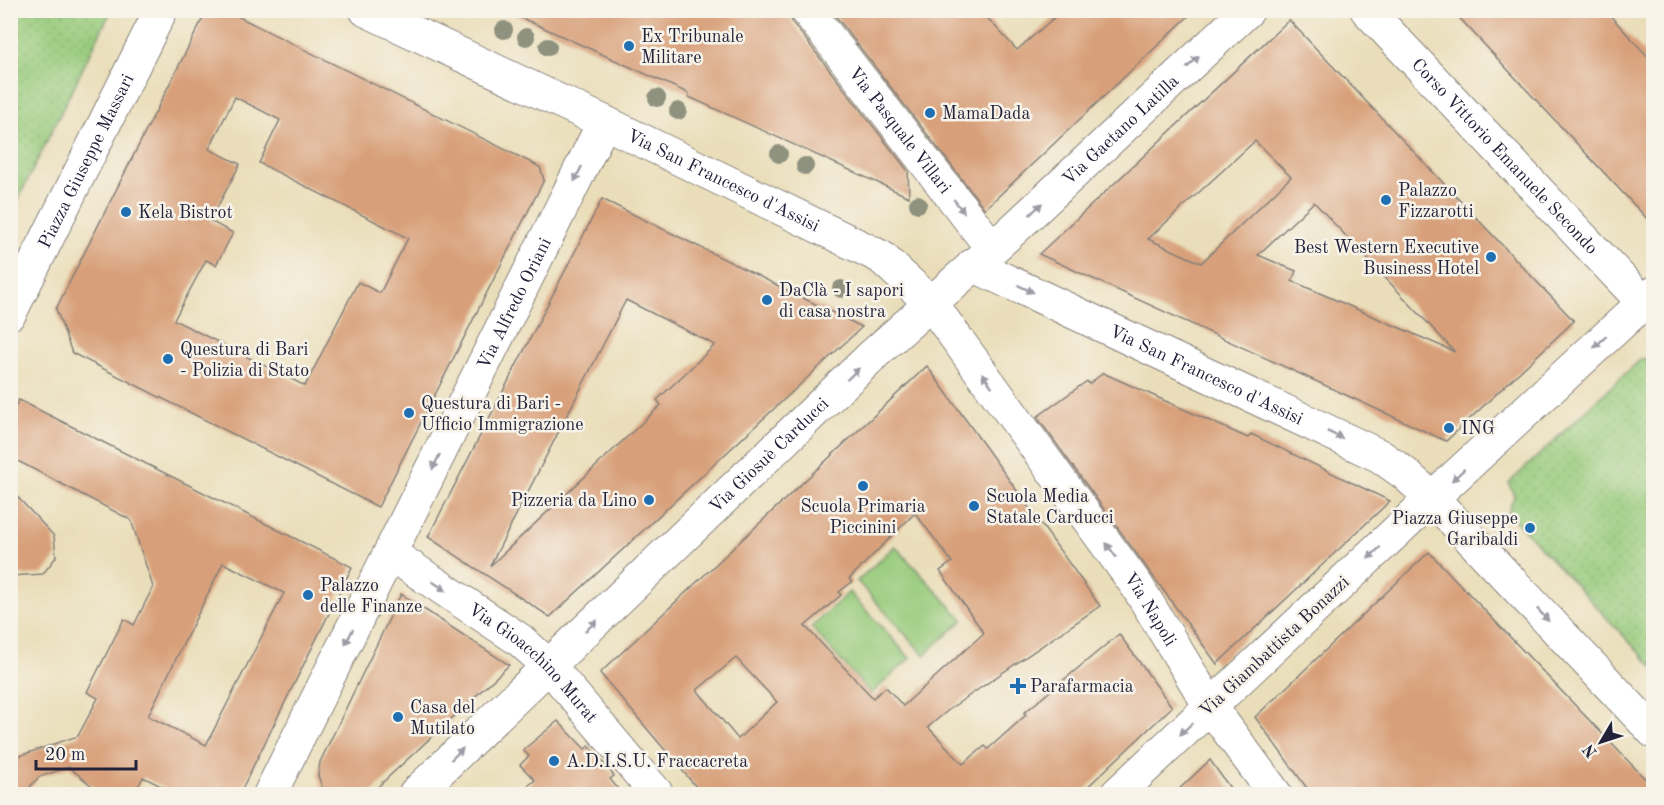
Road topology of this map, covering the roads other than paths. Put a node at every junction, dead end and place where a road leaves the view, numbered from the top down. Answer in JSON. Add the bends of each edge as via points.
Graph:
{"nodes":[{"id":1,"x":161,"y":10,"type":"edge"},
{"id":2,"x":366,"y":10,"type":"edge"},
{"id":3,"x":807,"y":10,"type":"edge"},
{"id":4,"x":1248,"y":10,"type":"edge"},
{"id":5,"x":1367,"y":10,"type":"edge"},
{"id":6,"x":604,"y":122,"type":"junction"},
{"id":7,"x":982,"y":257,"type":"junction"},
{"id":8,"x":1648,"y":298,"type":"edge"},
{"id":9,"x":930,"y":302,"type":"junction"},
{"id":10,"x":10,"y":313,"type":"edge"},
{"id":11,"x":1021,"y":427,"type":"joint"},
{"id":12,"x":1432,"y":498,"type":"junction"},
{"id":13,"x":391,"y":554,"type":"junction"},
{"id":14,"x":549,"y":666,"type":"junction"},
{"id":15,"x":1210,"y":706,"type":"junction"},
{"id":16,"x":1653,"y":732,"type":"edge"},
{"id":17,"x":270,"y":795,"type":"edge"},
{"id":18,"x":415,"y":795,"type":"edge"},
{"id":19,"x":657,"y":795,"type":"edge"},
{"id":20,"x":1118,"y":795,"type":"edge"},
{"id":21,"x":1275,"y":795,"type":"edge"}],
"edges":[{"from":1,"to":10,"type":"street","name":"Piazza Giuseppe Massari"},
{"from":2,"to":6,"type":"street","name":"Via San Francesco d'Assisi"},
{"from":3,"to":7,"type":"street","name":"Via Pasquale Villari","one_way":true},
{"from":7,"to":4,"type":"street","name":"Via Gaetano Latilla","one_way":true},
{"from":5,"to":8,"type":"street","name":"Corso Vittorio Emanuele Secondo"},
{"from":6,"to":9,"type":"street","name":"Via San Francesco d'Assisi","via":[[880,257]]},
{"from":6,"to":13,"type":"street","name":"Via Alfredo Oriani","one_way":true},
{"from":7,"to":9,"type":"street","name":"Via Giosuè Carducci"},
{"from":7,"to":12,"type":"street","name":"Via San Francesco d'Assisi","one_way":true,"via":[[1380,456]]},
{"from":8,"to":12,"type":"street","one_way":true},
{"from":11,"to":9,"type":"street","name":"Via San Francesco d'Assisi","one_way":true},
{"from":14,"to":9,"type":"street","name":"Via Giosuè Carducci","one_way":true},
{"from":15,"to":11,"type":"street","name":"Via Napoli","one_way":true,"via":[[1137,586]]},
{"from":12,"to":15,"type":"street","name":"Via Giambattista Bonazzi","one_way":true},
{"from":12,"to":16,"type":"street","one_way":true},
{"from":13,"to":14,"type":"street","name":"Via Gioacchino Murat","one_way":true,"via":[[520,640]]},
{"from":13,"to":17,"type":"street","name":"Via Alfredo Oriani","one_way":true},
{"from":18,"to":14,"type":"street","name":"Via Giosuè Carducci","one_way":true},
{"from":14,"to":19,"type":"street","name":"Via Gioacchino Murat"},
{"from":15,"to":20,"type":"street","name":"Via Giambattista Bonazzi","one_way":true},
{"from":15,"to":21,"type":"street","name":"Via Napoli"}]}
